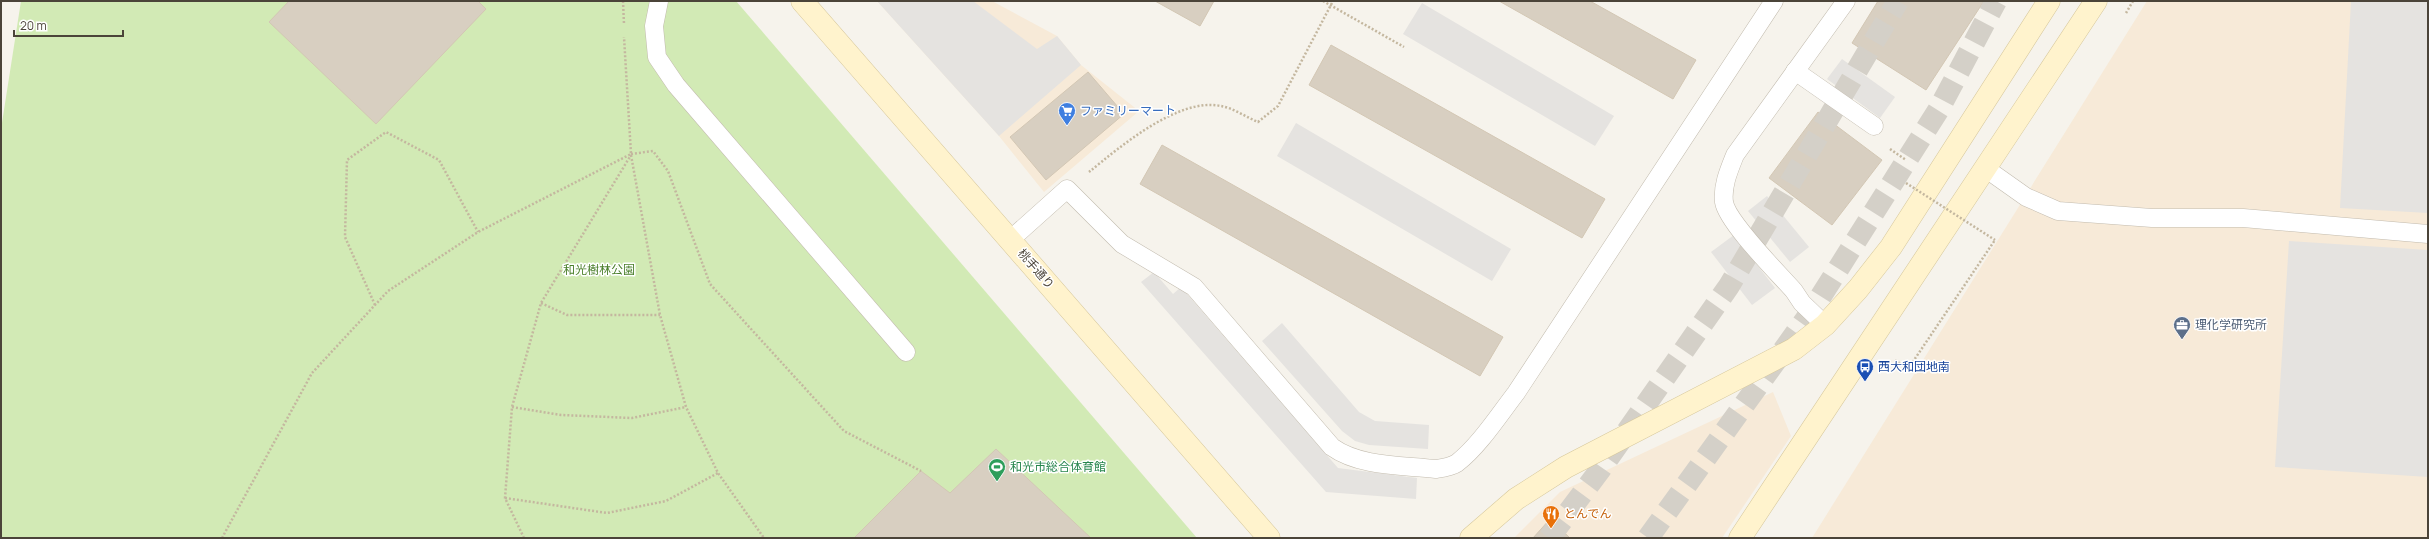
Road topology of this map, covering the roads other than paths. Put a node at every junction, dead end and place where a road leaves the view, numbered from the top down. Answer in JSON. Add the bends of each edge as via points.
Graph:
{"nodes":[{"id":1,"x":659,"y":1,"type":"edge"},
{"id":2,"x":802,"y":1,"type":"edge"},
{"id":3,"x":1774,"y":1,"type":"edge"},
{"id":4,"x":1846,"y":1,"type":"edge"},
{"id":5,"x":2049,"y":1,"type":"edge"},
{"id":6,"x":2096,"y":1,"type":"edge"},
{"id":7,"x":1795,"y":71,"type":"junction"},
{"id":8,"x":1874,"y":126,"type":"dead end"},
{"id":9,"x":1985,"y":168,"type":"junction"},
{"id":10,"x":2428,"y":234,"type":"edge"},
{"id":11,"x":1010,"y":240,"type":"junction"},
{"id":12,"x":1825,"y":325,"type":"junction"},
{"id":13,"x":906,"y":352,"type":"dead end"},
{"id":14,"x":1269,"y":538,"type":"edge"},
{"id":15,"x":1471,"y":538,"type":"edge"},
{"id":16,"x":1740,"y":538,"type":"edge"}],
"edges":[{"from":1,"to":13,"type":"lane","via":[[654,26],[657,57],[676,85]]},
{"from":2,"to":11,"type":"street","name":"桃手通り"},
{"from":3,"to":11,"type":"lane","via":[[1516,394],[1486,432],[1456,463],[1448,467],[1361,460],[1345,456],[1238,340],[1194,288],[1122,244],[1068,189]]},
{"from":4,"to":7,"type":"lane"},
{"from":5,"to":12,"type":"street","via":[[1890,247],[1858,289]]},
{"from":6,"to":9,"type":"street"},
{"from":7,"to":8,"type":"lane"},
{"from":7,"to":12,"type":"lane","via":[[1735,155],[1724,184],[1724,203],[1733,220],[1802,303]]},
{"from":9,"to":10,"type":"lane","via":[[2026,197],[2058,211],[2152,218],[2243,218]]},
{"from":9,"to":16,"type":"street"},
{"from":11,"to":14,"type":"street","name":"桃手通り"},
{"from":12,"to":15,"type":"street","via":[[1794,349],[1566,467],[1516,499]]}]}
